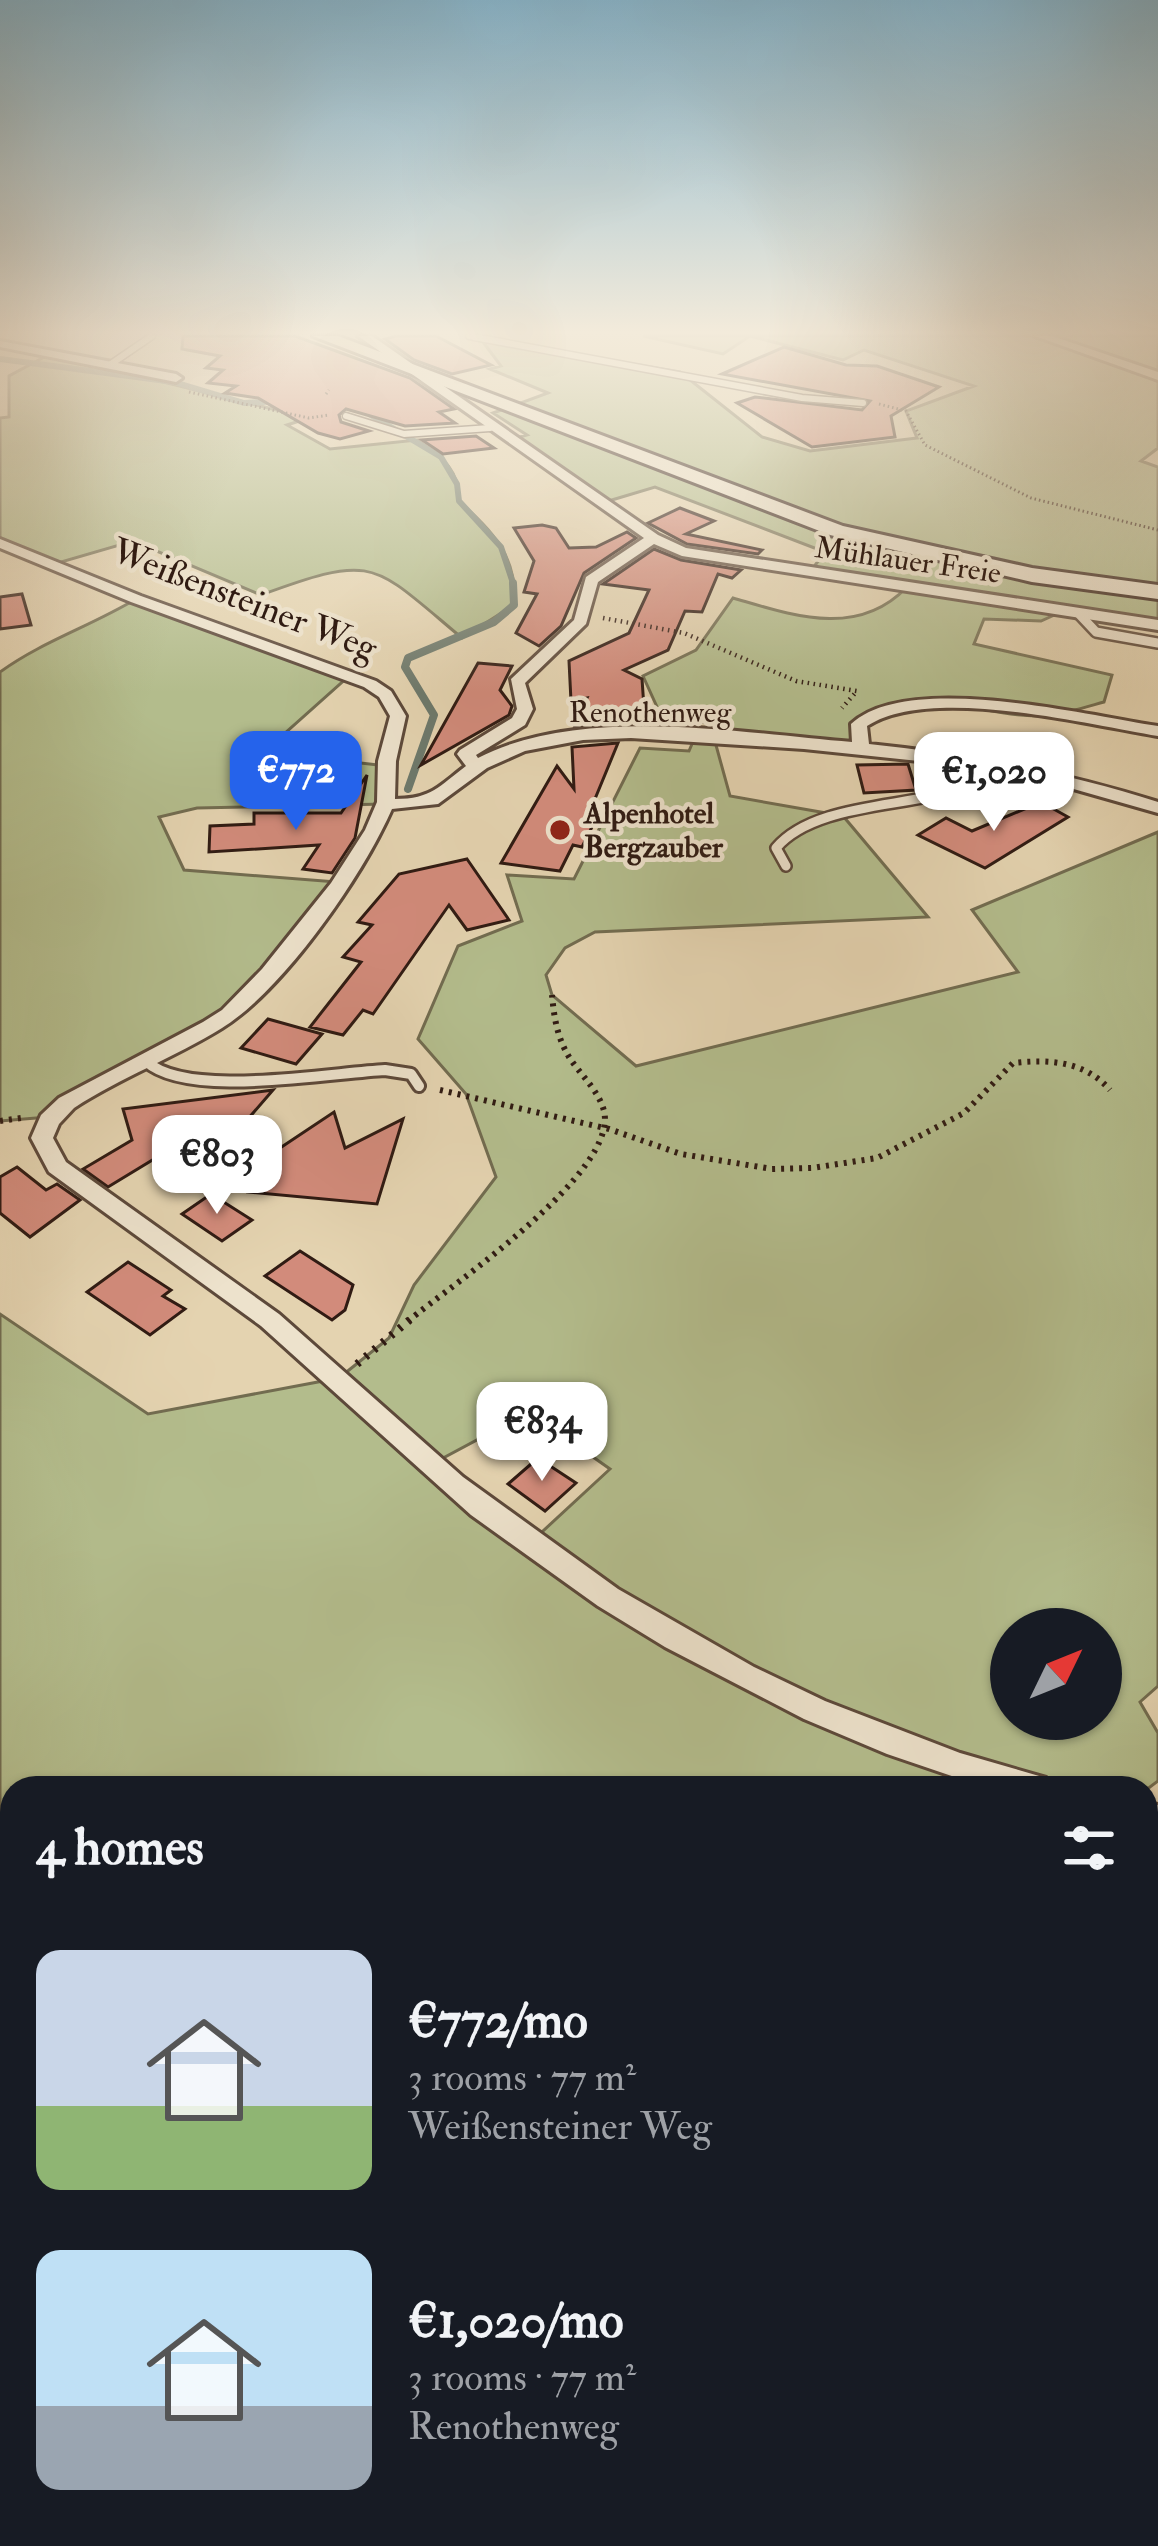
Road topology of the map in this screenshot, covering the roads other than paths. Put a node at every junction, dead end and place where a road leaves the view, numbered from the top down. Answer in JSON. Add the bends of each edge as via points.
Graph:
{"nodes":[{"id":1,"x":530,"y":455,"type":"edge"},
{"id":2,"x":640,"y":455,"type":"edge"},
{"id":3,"x":653,"y":538,"type":"junction"},
{"id":4,"x":0,"y":543,"type":"edge"},
{"id":5,"x":1158,"y":592,"type":"edge"},
{"id":6,"x":1080,"y":615,"type":"junction"},
{"id":7,"x":1158,"y":625,"type":"edge"},
{"id":8,"x":1158,"y":643,"type":"edge"},
{"id":9,"x":1158,"y":731,"type":"edge"},
{"id":10,"x":862,"y":747,"type":"junction"},
{"id":11,"x":920,"y":754,"type":"junction"},
{"id":12,"x":476,"y":767,"type":"junction"},
{"id":13,"x":385,"y":804,"type":"junction"},
{"id":14,"x":1158,"y":808,"type":"edge"},
{"id":15,"x":786,"y":866,"type":"dead end"},
{"id":16,"x":146,"y":1061,"type":"junction"},
{"id":17,"x":419,"y":1086,"type":"road end"},
{"id":18,"x":995,"y":1776,"type":"edge"}],
"edges":[{"from":1,"to":3,"type":"street","name":"Mühlauer Freie"},
{"from":2,"to":5,"type":"main road","via":[[837,530],[1032,575]]},
{"from":3,"to":6,"type":"street","name":"Mühlauer Freie","via":[[721,562]]},
{"from":3,"to":12,"type":"street","via":[[591,580],[584,615],[521,675],[524,715],[466,754]]},
{"from":4,"to":13,"type":"street","name":"Weißensteiner Weg","via":[[386,694],[398,716]]},
{"from":6,"to":7,"type":"street","name":"Mühlauer Freie"},
{"from":6,"to":8,"type":"lane","via":[[1096,632]]},
{"from":9,"to":10,"type":"street","via":[[889,704],[859,724]]},
{"from":10,"to":11,"type":"street","name":"Renothenweg"},
{"from":10,"to":12,"type":"street","name":"Renothenweg","via":[[590,735],[529,745]]},
{"from":11,"to":14,"type":"street","name":"Renothenweg","via":[[1073,780]]},
{"from":11,"to":15,"type":"lane","via":[[939,782],[932,796],[797,828],[776,848]]},
{"from":12,"to":13,"type":"street","name":"Renothenweg","via":[[434,802]]},
{"from":13,"to":16,"type":"street","name":"Weißensteiner Weg","via":[[266,977],[209,1028]]},
{"from":16,"to":17,"type":"lane","via":[[161,1075],[193,1082],[385,1070],[411,1074]]},
{"from":16,"to":18,"type":"street","name":"Weißensteiner Weg","via":[[43,1128],[45,1150],[88,1193],[268,1318],[513,1531],[722,1664],[814,1712]]}]}
